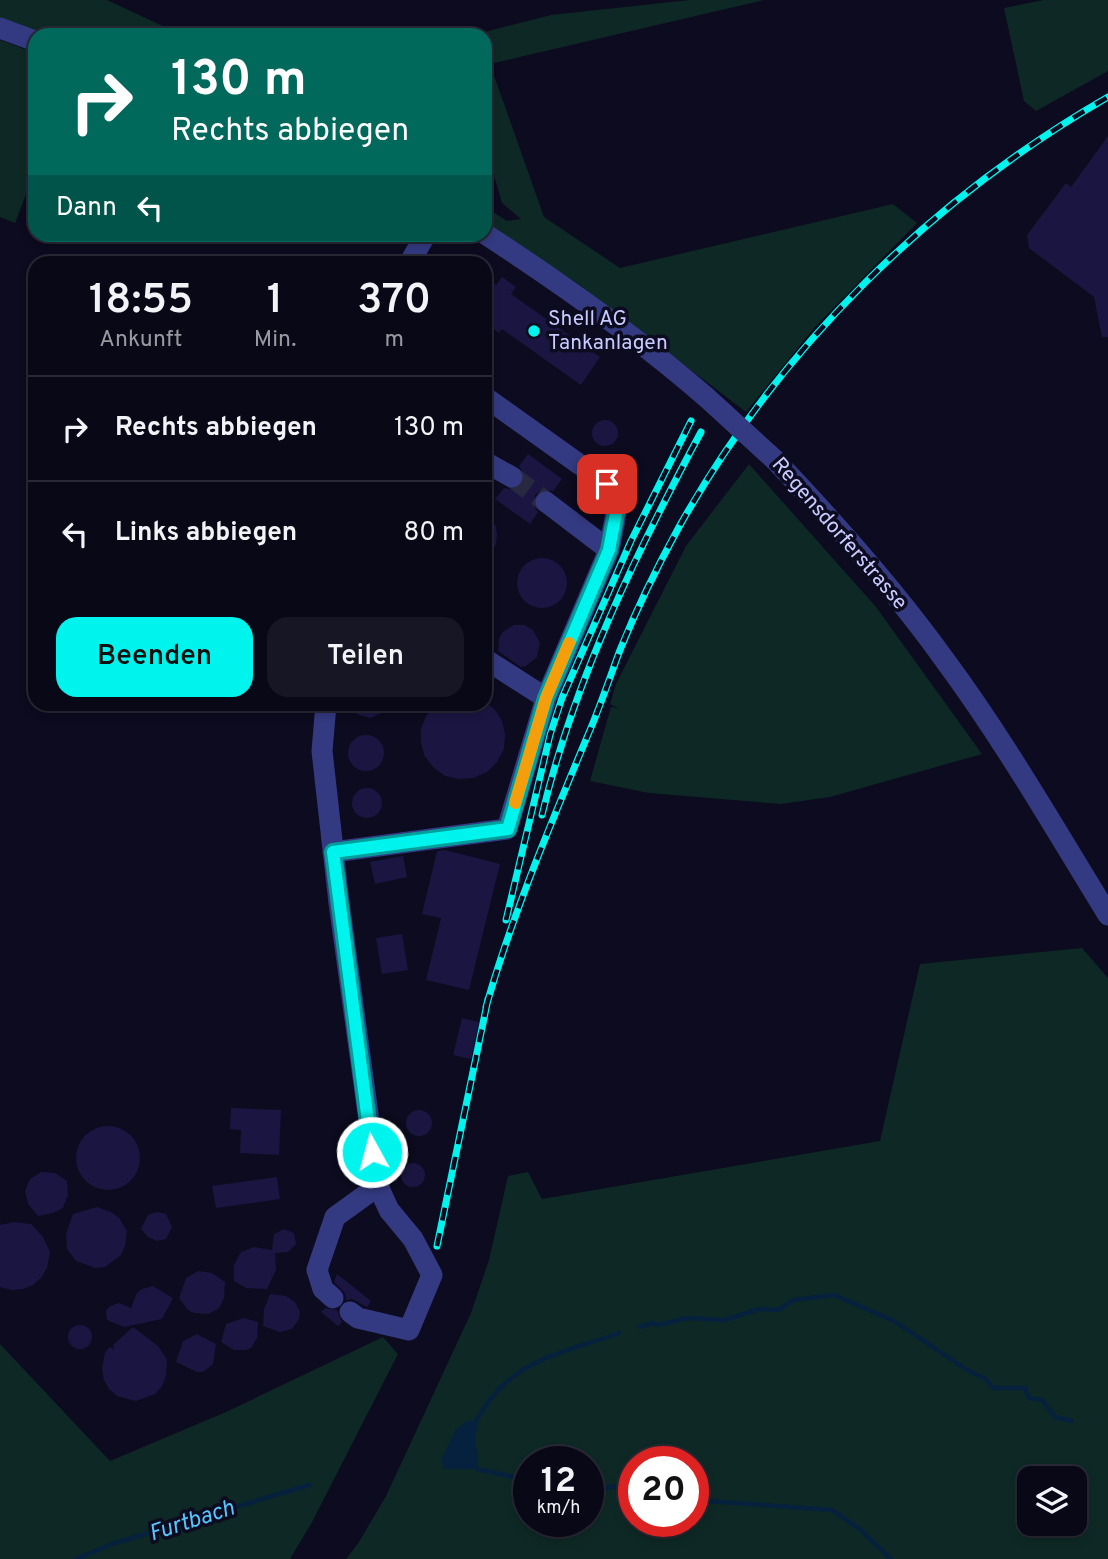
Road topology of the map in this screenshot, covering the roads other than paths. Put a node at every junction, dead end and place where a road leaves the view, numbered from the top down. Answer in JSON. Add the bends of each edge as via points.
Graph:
{"nodes":[{"id":1,"x":0,"y":28,"type":"edge"},
{"id":2,"x":28,"y":38,"type":"edge"},
{"id":3,"x":492,"y":239,"type":"edge"},
{"id":4,"x":492,"y":402,"type":"edge"},
{"id":5,"x":492,"y":466,"type":"edge"},
{"id":6,"x":512,"y":477,"type":"tunnel mouth"},
{"id":7,"x":546,"y":502,"type":"tunnel mouth"},
{"id":8,"x":609,"y":550,"type":"junction"},
{"id":9,"x":492,"y":663,"type":"edge"},
{"id":10,"x":546,"y":698,"type":"junction"},
{"id":11,"x":325,"y":711,"type":"edge"},
{"id":12,"x":333,"y":852,"type":"junction"},
{"id":13,"x":1108,"y":915,"type":"edge"},
{"id":14,"x":378,"y":1186,"type":"junction"},
{"id":15,"x":333,"y":1298,"type":"dead end"},
{"id":16,"x":350,"y":1312,"type":"dead end"}],
"edges":[{"from":1,"to":2,"type":"street"},
{"from":3,"to":13,"type":"street","name":"Regensdorferstrasse","bridge":true,"via":[[623,329],[706,397],[828,515],[945,660]]},
{"from":4,"to":8,"type":"street","via":[[607,484],[617,508]]},
{"from":5,"to":6,"type":"street"},
{"from":7,"to":8,"type":"street"},
{"from":8,"to":10,"type":"street"},
{"from":9,"to":10,"type":"street"},
{"from":10,"to":12,"type":"street","via":[[508,829]]},
{"from":11,"to":12,"type":"street","via":[[322,751]]},
{"from":12,"to":14,"type":"street"},
{"from":14,"to":15,"type":"street","via":[[335,1217],[317,1270],[323,1289]]},
{"from":14,"to":16,"type":"street","via":[[432,1275],[408,1330]]}]}
